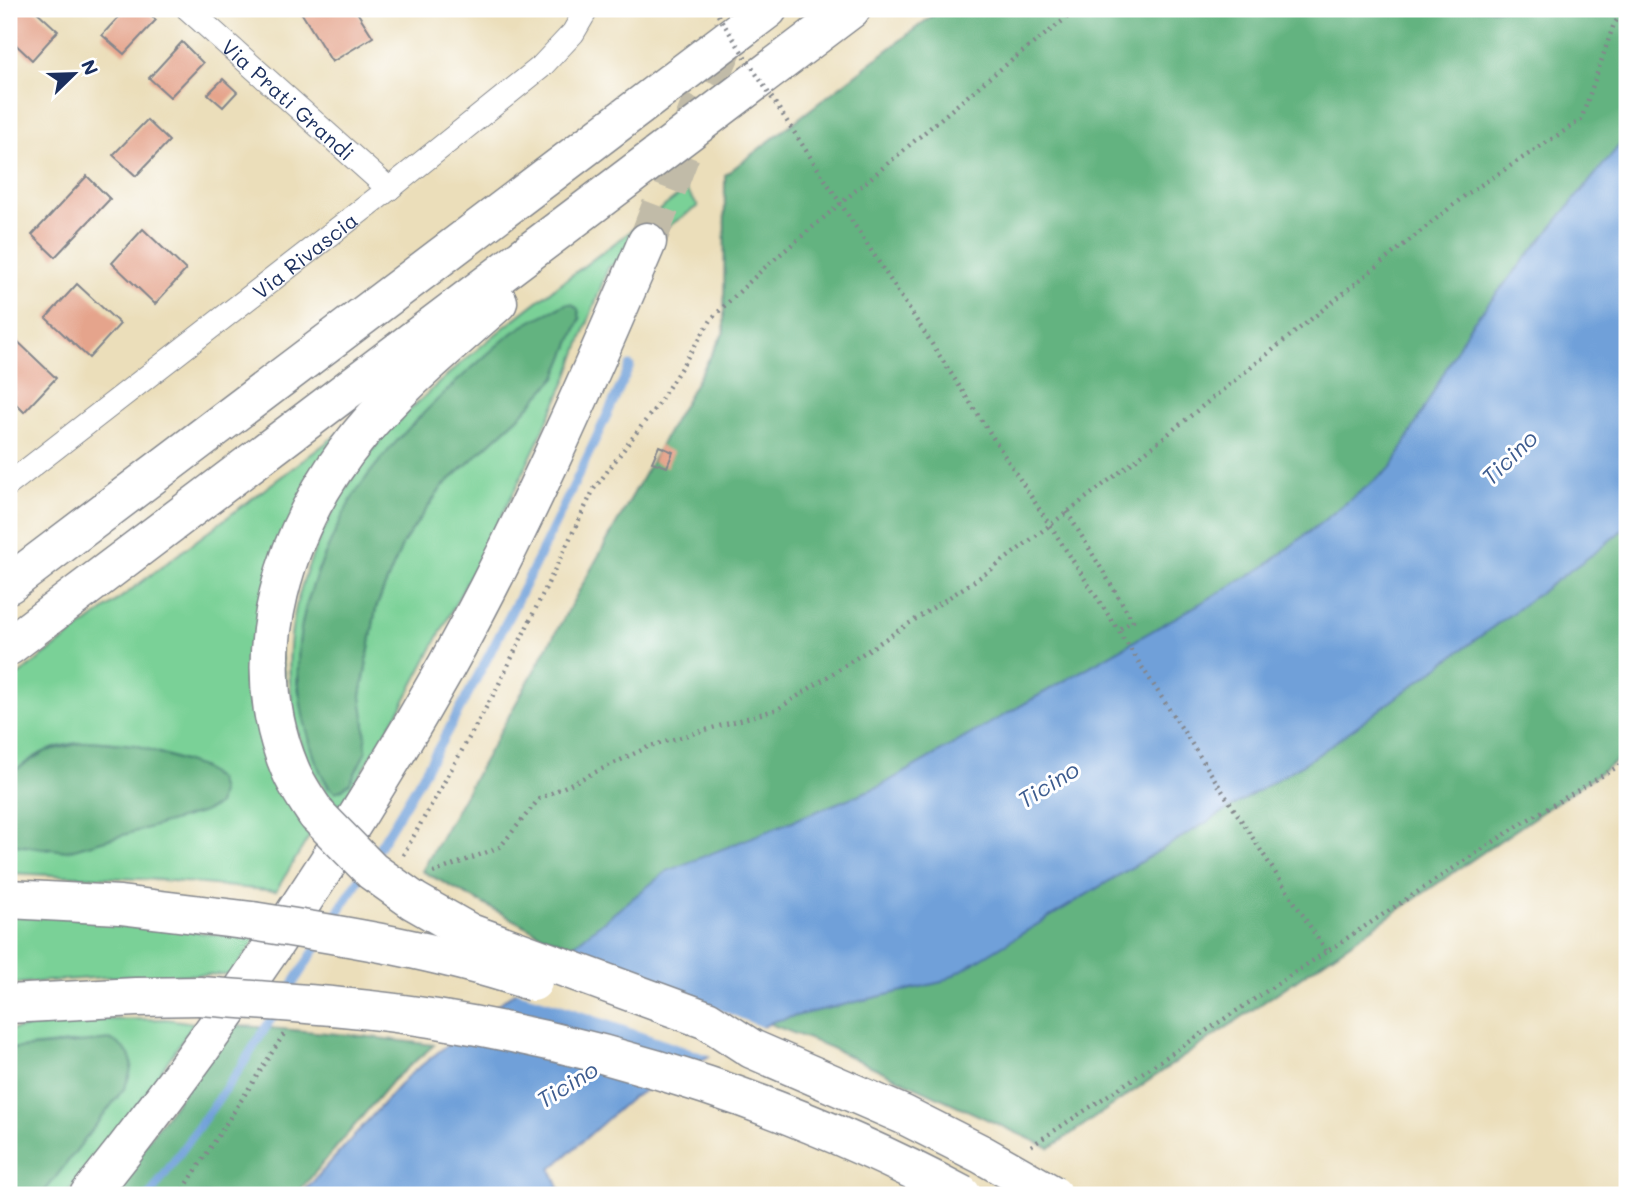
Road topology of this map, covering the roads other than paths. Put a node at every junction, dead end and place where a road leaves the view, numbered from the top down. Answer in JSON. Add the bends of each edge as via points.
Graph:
{"nodes":[{"id":1,"x":188,"y":9,"type":"edge"},
{"id":2,"x":587,"y":9,"type":"edge"},
{"id":3,"x":768,"y":9,"type":"edge"},
{"id":4,"x":851,"y":9,"type":"edge"},
{"id":5,"x":685,"y":135,"type":"junction"},
{"id":6,"x":389,"y":189,"type":"junction"},
{"id":7,"x":647,"y":242,"type":"tunnel mouth"},
{"id":8,"x":9,"y":484,"type":"edge"},
{"id":9,"x":9,"y":584,"type":"edge"},
{"id":10,"x":9,"y":646,"type":"edge"},
{"id":11,"x":9,"y":899,"type":"edge"},
{"id":12,"x":9,"y":1004,"type":"edge"},
{"id":13,"x":752,"y":1049,"type":"junction"},
{"id":14,"x":89,"y":1195,"type":"edge"},
{"id":15,"x":962,"y":1195,"type":"edge"},
{"id":16,"x":1053,"y":1195,"type":"edge"}],
"edges":[{"from":1,"to":6,"type":"street","name":"Via Prati Grandi"},
{"from":2,"to":6,"type":"street","name":"Via Rivascia","via":[[573,33],[541,66]]},
{"from":3,"to":9,"type":"highway"},
{"from":4,"to":5,"type":"highway"},
{"from":5,"to":10,"type":"highway"},
{"from":5,"to":13,"type":"highway","bridge":true,"via":[[411,380],[361,432],[315,498],[294,543],[273,623],[272,702],[283,752],[301,791],[372,871],[470,933],[707,1020]]},
{"from":6,"to":8,"type":"street","name":"Via Rivascia"},
{"from":7,"to":14,"type":"highway","via":[[546,471],[447,664],[258,967],[181,1077]]},
{"from":11,"to":13,"type":"highway","bridge":true,"via":[[120,905],[384,944],[496,970],[698,1038]]},
{"from":12,"to":15,"type":"highway","bridge":true,"via":[[199,996],[363,1009],[494,1029],[688,1080],[814,1125]]},
{"from":13,"to":16,"type":"highway","bridge":true,"via":[[904,1115]]}]}
